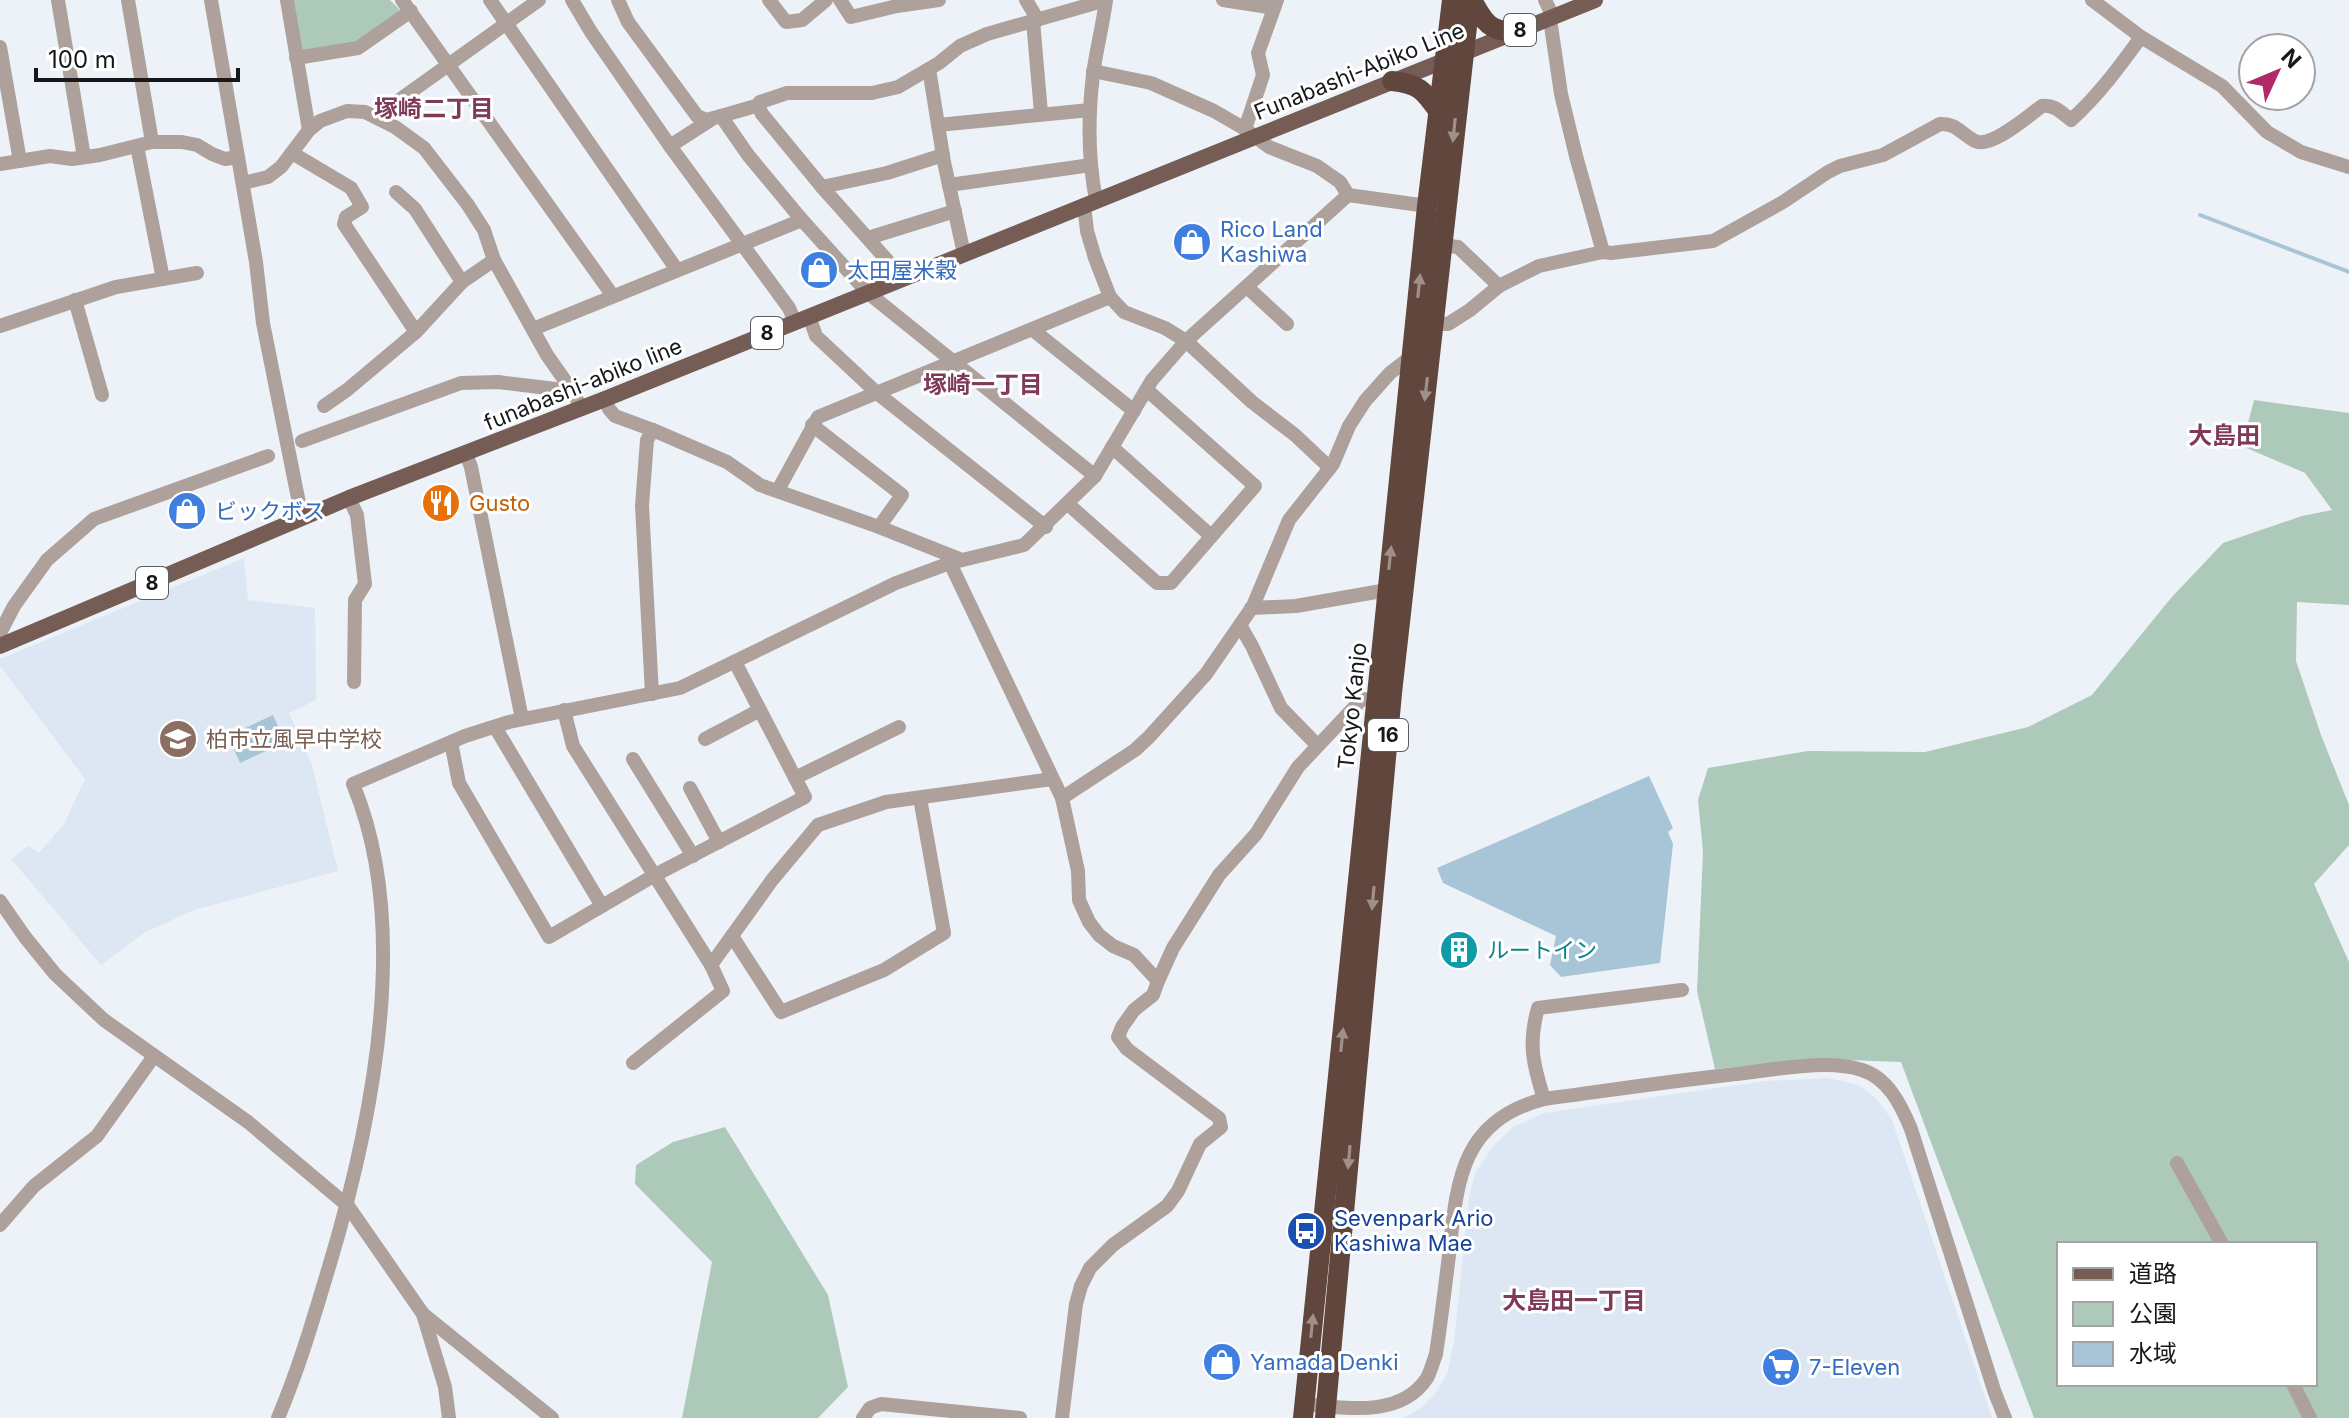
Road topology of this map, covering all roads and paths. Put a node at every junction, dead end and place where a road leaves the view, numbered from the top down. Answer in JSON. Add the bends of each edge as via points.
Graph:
{"nodes":[{"id":1,"x":58,"y":0,"type":"edge"},
{"id":2,"x":128,"y":0,"type":"edge"},
{"id":3,"x":211,"y":0,"type":"edge"},
{"id":4,"x":287,"y":0,"type":"edge"},
{"id":5,"x":490,"y":0,"type":"edge"},
{"id":6,"x":539,"y":0,"type":"edge"},
{"id":7,"x":572,"y":0,"type":"edge"},
{"id":8,"x":618,"y":0,"type":"edge"},
{"id":9,"x":769,"y":0,"type":"edge"},
{"id":10,"x":826,"y":0,"type":"edge"},
{"id":11,"x":840,"y":0,"type":"edge"},
{"id":12,"x":939,"y":0,"type":"edge"},
{"id":13,"x":1026,"y":0,"type":"edge"},
{"id":14,"x":1106,"y":0,"type":"edge"},
{"id":15,"x":1223,"y":0,"type":"edge"},
{"id":16,"x":1452,"y":0,"type":"edge"},
{"id":17,"x":1471,"y":0,"type":"edge"},
{"id":18,"x":1595,"y":0,"type":"edge"},
{"id":19,"x":2092,"y":0,"type":"edge"},
{"id":20,"x":1275,"y":4,"type":"edge"},
{"id":21,"x":407,"y":6,"type":"edge"},
{"id":22,"x":1551,"y":9,"type":"edge"},
{"id":23,"x":1035,"y":20,"type":"junction"},
{"id":24,"x":506,"y":24,"type":"junction"},
{"id":25,"x":1517,"y":31,"type":"junction"},
{"id":26,"x":2141,"y":37,"type":"junction"},
{"id":27,"x":0,"y":47,"type":"edge"},
{"id":28,"x":1454,"y":56,"type":"junction"},
{"id":29,"x":296,"y":58,"type":"junction"},
{"id":30,"x":449,"y":65,"type":"junction"},
{"id":31,"x":929,"y":69,"type":"junction"},
{"id":32,"x":1093,"y":71,"type":"junction"},
{"id":33,"x":1392,"y":81,"type":"junction"},
{"id":34,"x":759,"y":105,"type":"junction"},
{"id":35,"x":1090,"y":110,"type":"junction"},
{"id":36,"x":1439,"y":112,"type":"junction"},
{"id":37,"x":1041,"y":113,"type":"junction"},
{"id":38,"x":377,"y":116,"type":"junction"},
{"id":39,"x":717,"y":117,"type":"junction"},
{"id":40,"x":938,"y":125,"type":"junction"},
{"id":41,"x":309,"y":130,"type":"junction"},
{"id":42,"x":1250,"y":132,"type":"junction"},
{"id":43,"x":152,"y":142,"type":"junction"},
{"id":44,"x":137,"y":146,"type":"junction"},
{"id":45,"x":670,"y":146,"type":"junction"},
{"id":46,"x":292,"y":153,"type":"junction"},
{"id":47,"x":943,"y":155,"type":"junction"},
{"id":48,"x":84,"y":157,"type":"junction"},
{"id":49,"x":238,"y":157,"type":"junction"},
{"id":50,"x":20,"y":161,"type":"junction"},
{"id":51,"x":0,"y":164,"type":"edge"},
{"id":52,"x":1091,"y":165,"type":"junction"},
{"id":53,"x":2349,"y":167,"type":"edge"},
{"id":54,"x":243,"y":183,"type":"junction"},
{"id":55,"x":949,"y":185,"type":"junction"},
{"id":56,"x":822,"y":187,"type":"junction"},
{"id":57,"x":396,"y":192,"type":"dead end"},
{"id":58,"x":1348,"y":195,"type":"junction"},
{"id":59,"x":1090,"y":203,"type":"junction"},
{"id":60,"x":1427,"y":206,"type":"junction"},
{"id":61,"x":955,"y":211,"type":"junction"},
{"id":62,"x":802,"y":220,"type":"junction"},
{"id":63,"x":868,"y":238,"type":"junction"},
{"id":64,"x":742,"y":245,"type":"junction"},
{"id":65,"x":1442,"y":245,"type":"junction"},
{"id":66,"x":1603,"y":252,"type":"junction"},
{"id":67,"x":964,"y":254,"type":"junction"},
{"id":68,"x":494,"y":260,"type":"junction"},
{"id":69,"x":677,"y":270,"type":"junction"},
{"id":70,"x":197,"y":273,"type":"dead end"},
{"id":71,"x":163,"y":279,"type":"junction"},
{"id":72,"x":898,"y":280,"type":"junction"},
{"id":73,"x":462,"y":282,"type":"junction"},
{"id":74,"x":1499,"y":286,"type":"junction"},
{"id":75,"x":1247,"y":287,"type":"junction"},
{"id":76,"x":867,"y":292,"type":"junction"},
{"id":77,"x":613,"y":296,"type":"junction"},
{"id":78,"x":1110,"y":297,"type":"junction"},
{"id":79,"x":75,"y":300,"type":"junction"},
{"id":80,"x":802,"y":319,"type":"junction"},
{"id":81,"x":1287,"y":324,"type":"dead end"},
{"id":82,"x":1434,"y":324,"type":"junction"},
{"id":83,"x":0,"y":326,"type":"edge"},
{"id":84,"x":533,"y":329,"type":"junction"},
{"id":85,"x":1033,"y":330,"type":"junction"},
{"id":86,"x":416,"y":332,"type":"junction"},
{"id":87,"x":1186,"y":341,"type":"junction"},
{"id":88,"x":1412,"y":356,"type":"junction"},
{"id":89,"x":953,"y":360,"type":"junction"},
{"id":90,"x":568,"y":387,"type":"junction"},
{"id":91,"x":1147,"y":390,"type":"junction"},
{"id":92,"x":877,"y":393,"type":"junction"},
{"id":93,"x":102,"y":395,"type":"dead end"},
{"id":94,"x":605,"y":399,"type":"junction"},
{"id":95,"x":324,"y":406,"type":"dead end"},
{"id":96,"x":581,"y":409,"type":"junction"},
{"id":97,"x":1134,"y":411,"type":"junction"},
{"id":98,"x":812,"y":425,"type":"junction"},
{"id":99,"x":653,"y":430,"type":"junction"},
{"id":100,"x":302,"y":441,"type":"dead end"},
{"id":101,"x":1112,"y":447,"type":"junction"},
{"id":102,"x":466,"y":454,"type":"junction"},
{"id":103,"x":268,"y":456,"type":"dead end"},
{"id":104,"x":1330,"y":468,"type":"junction"},
{"id":105,"x":1095,"y":476,"type":"junction"},
{"id":106,"x":778,"y":490,"type":"junction"},
{"id":107,"x":349,"y":498,"type":"junction"},
{"id":108,"x":1068,"y":504,"type":"junction"},
{"id":109,"x":302,"y":518,"type":"junction"},
{"id":110,"x":879,"y":527,"type":"junction"},
{"id":111,"x":1046,"y":527,"type":"junction"},
{"id":112,"x":1211,"y":536,"type":"junction"},
{"id":113,"x":956,"y":562,"type":"junction"},
{"id":114,"x":1387,"y":590,"type":"junction"},
{"id":115,"x":1251,"y":608,"type":"junction"},
{"id":116,"x":1240,"y":625,"type":"junction"},
{"id":117,"x":0,"y":633,"type":"edge"},
{"id":118,"x":0,"y":646,"type":"edge"},
{"id":119,"x":735,"y":662,"type":"junction"},
{"id":120,"x":354,"y":682,"type":"dead end"},
{"id":121,"x":652,"y":694,"type":"junction"},
{"id":122,"x":1377,"y":700,"type":"junction"},
{"id":123,"x":564,"y":710,"type":"junction"},
{"id":124,"x":760,"y":710,"type":"junction"},
{"id":125,"x":522,"y":719,"type":"junction"},
{"id":126,"x":495,"y":727,"type":"junction"},
{"id":127,"x":899,"y":727,"type":"dead end"},
{"id":128,"x":705,"y":739,"type":"dead end"},
{"id":129,"x":451,"y":742,"type":"junction"},
{"id":130,"x":1317,"y":745,"type":"junction"},
{"id":131,"x":633,"y":759,"type":"dead end"},
{"id":132,"x":795,"y":778,"type":"junction"},
{"id":133,"x":1052,"y":779,"type":"junction"},
{"id":134,"x":690,"y":788,"type":"dead end"},
{"id":135,"x":920,"y":798,"type":"junction"},
{"id":136,"x":1062,"y":798,"type":"junction"},
{"id":137,"x":719,"y":842,"type":"junction"},
{"id":138,"x":693,"y":856,"type":"junction"},
{"id":139,"x":655,"y":875,"type":"junction"},
{"id":140,"x":0,"y":901,"type":"edge"},
{"id":141,"x":602,"y":906,"type":"junction"},
{"id":142,"x":732,"y":936,"type":"junction"},
{"id":143,"x":711,"y":965,"type":"junction"},
{"id":144,"x":1158,"y":981,"type":"junction"},
{"id":145,"x":1682,"y":990,"type":"dead end"},
{"id":146,"x":154,"y":1056,"type":"junction"},
{"id":147,"x":633,"y":1063,"type":"dead end"},
{"id":148,"x":1544,"y":1099,"type":"junction"},
{"id":149,"x":2177,"y":1163,"type":"dead end"},
{"id":150,"x":348,"y":1206,"type":"junction"},
{"id":151,"x":0,"y":1225,"type":"edge"},
{"id":152,"x":2221,"y":1242,"type":"edge"},
{"id":153,"x":423,"y":1314,"type":"junction"},
{"id":154,"x":2294,"y":1386,"type":"edge"},
{"id":155,"x":1303,"y":1411,"type":"edge"},
{"id":156,"x":1326,"y":1412,"type":"edge"},
{"id":157,"x":278,"y":1418,"type":"edge"},
{"id":158,"x":449,"y":1418,"type":"edge"},
{"id":159,"x":552,"y":1418,"type":"edge"},
{"id":160,"x":863,"y":1418,"type":"edge"},
{"id":161,"x":1020,"y":1418,"type":"edge"},
{"id":162,"x":1062,"y":1418,"type":"edge"},
{"id":163,"x":2005,"y":1418,"type":"edge"},
{"id":164,"x":2310,"y":1418,"type":"edge"}],
"edges":[{"from":1,"to":48,"type":"street"},
{"from":2,"to":43,"type":"street"},
{"from":3,"to":49,"type":"street"},
{"from":4,"to":29,"type":"street"},
{"from":5,"to":24,"type":"street"},
{"from":6,"to":24,"type":"street"},
{"from":7,"to":45,"type":"street"},
{"from":8,"to":39,"type":"street","via":[[628,22],[697,116]]},
{"from":9,"to":10,"type":"street","via":[[786,22],[802,20]]},
{"from":11,"to":12,"type":"street","via":[[851,17]]},
{"from":13,"to":23,"type":"street"},
{"from":14,"to":23,"type":"street"},
{"from":14,"to":32,"type":"street"},
{"from":15,"to":20,"type":"street"},
{"from":16,"to":28,"type":"highway","name":"Tokyo Kanjo","number":"16"},
{"from":17,"to":25,"type":"highway","via":[[1494,29]]},
{"from":17,"to":28,"type":"highway","name":"Tokyo Kanjo","number":"16"},
{"from":18,"to":22,"type":"main road","name":"Funabashi-Abiko Line","number":"8"},
{"from":19,"to":26,"type":"street"},
{"from":20,"to":42,"type":"street","via":[[1258,53],[1263,75]]},
{"from":21,"to":29,"type":"street","via":[[358,48]]},
{"from":21,"to":30,"type":"street"},
{"from":22,"to":25,"type":"main road","name":"Funabashi-Abiko Line","number":"8"},
{"from":22,"to":66,"type":"street","via":[[1561,94]]},
{"from":23,"to":31,"type":"street","via":[[960,46]]},
{"from":23,"to":37,"type":"street"},
{"from":24,"to":30,"type":"street"},
{"from":24,"to":69,"type":"street"},
{"from":25,"to":28,"type":"main road","name":"Funabashi-Abiko Line","number":"8"},
{"from":26,"to":53,"type":"street","via":[[2222,86],[2267,132],[2301,152]]},
{"from":26,"to":66,"type":"street","via":[[2071,120],[2056,108],[2042,106],[1985,143],[1940,124],[1883,155],[1828,172],[1713,241]]},
{"from":27,"to":50,"type":"street"},
{"from":28,"to":33,"type":"main road","name":"Funabashi-Abiko Line","number":"8"},
{"from":28,"to":36,"type":"highway","name":"Tokyo Kanjo","number":"16"},
{"from":28,"to":65,"type":"highway","name":"Tokyo Kanjo","number":"16","one_way":true},
{"from":29,"to":41,"type":"street"},
{"from":30,"to":38,"type":"street"},
{"from":30,"to":77,"type":"street"},
{"from":31,"to":34,"type":"street","via":[[898,87],[872,93],[787,93]]},
{"from":31,"to":40,"type":"street"},
{"from":32,"to":35,"type":"street"},
{"from":32,"to":42,"type":"street","via":[[1151,83]]},
{"from":33,"to":36,"type":"highway","via":[[1412,83]]},
{"from":33,"to":42,"type":"main road","name":"Funabashi-Abiko Line","number":"8"},
{"from":34,"to":39,"type":"street"},
{"from":34,"to":56,"type":"street"},
{"from":35,"to":37,"type":"street"},
{"from":35,"to":52,"type":"street"},
{"from":36,"to":60,"type":"highway","name":"Tokyo Kanjo","number":"16"},
{"from":37,"to":40,"type":"street"},
{"from":38,"to":41,"type":"street","via":[[347,111]]},
{"from":38,"to":68,"type":"street","via":[[434,160],[484,230]]},
{"from":39,"to":45,"type":"street"},
{"from":39,"to":62,"type":"street"},
{"from":40,"to":47,"type":"street"},
{"from":41,"to":46,"type":"street"},
{"from":42,"to":58,"type":"street","via":[[1269,147],[1317,166],[1340,182]]},
{"from":42,"to":59,"type":"main road","name":"funabashi-abiko line","number":"8"},
{"from":43,"to":44,"type":"street"},
{"from":43,"to":49,"type":"street","via":[[182,142],[225,159]]},
{"from":44,"to":48,"type":"street"},
{"from":44,"to":71,"type":"street"},
{"from":45,"to":64,"type":"street"},
{"from":46,"to":54,"type":"street","via":[[268,177]]},
{"from":46,"to":86,"type":"street","via":[[351,188],[362,207],[344,224]]},
{"from":47,"to":55,"type":"street"},
{"from":47,"to":56,"type":"street"},
{"from":48,"to":50,"type":"street"},
{"from":49,"to":54,"type":"street"},
{"from":50,"to":51,"type":"street"},
{"from":52,"to":55,"type":"street"},
{"from":52,"to":59,"type":"street"},
{"from":54,"to":109,"type":"street","via":[[263,323]]},
{"from":55,"to":61,"type":"street"},
{"from":56,"to":63,"type":"street"},
{"from":57,"to":73,"type":"street","via":[[415,209]]},
{"from":58,"to":60,"type":"street"},
{"from":58,"to":75,"type":"street"},
{"from":59,"to":67,"type":"main road","name":"funabashi-abiko line","number":"8"},
{"from":59,"to":78,"type":"street","via":[[1087,231]]},
{"from":88,"to":60,"type":"highway","name":"Tokyo Kanjo","number":"16","one_way":true},
{"from":61,"to":63,"type":"street"},
{"from":61,"to":67,"type":"street"},
{"from":62,"to":64,"type":"street"},
{"from":62,"to":76,"type":"street"},
{"from":63,"to":72,"type":"street"},
{"from":64,"to":69,"type":"street"},
{"from":64,"to":80,"type":"street"},
{"from":65,"to":74,"type":"street","via":[[1458,247]]},
{"from":65,"to":82,"type":"highway","name":"Tokyo Kanjo","number":"16"},
{"from":66,"to":74,"type":"street","via":[[1539,266]]},
{"from":67,"to":72,"type":"main road","name":"funabashi-abiko line","number":"8"},
{"from":68,"to":73,"type":"street"},
{"from":68,"to":84,"type":"street"},
{"from":69,"to":77,"type":"street"},
{"from":70,"to":71,"type":"street"},
{"from":71,"to":79,"type":"street"},
{"from":72,"to":76,"type":"main road","name":"funabashi-abiko line","number":"8"},
{"from":73,"to":86,"type":"street"},
{"from":74,"to":82,"type":"street","via":[[1448,324]]},
{"from":75,"to":81,"type":"street"},
{"from":75,"to":87,"type":"street"},
{"from":76,"to":80,"type":"main road","name":"funabashi-abiko line","number":"8"},
{"from":76,"to":89,"type":"street"},
{"from":77,"to":84,"type":"street"},
{"from":78,"to":85,"type":"street"},
{"from":78,"to":87,"type":"street","via":[[1124,312]]},
{"from":79,"to":83,"type":"street"},
{"from":79,"to":93,"type":"street"},
{"from":80,"to":92,"type":"street"},
{"from":80,"to":94,"type":"main road","name":"funabashi-abiko line","number":"8"},
{"from":82,"to":156,"type":"highway","name":"Tokyo Kanjo","number":"16","one_way":true,"via":[[1392,693]]},
{"from":84,"to":90,"type":"street"},
{"from":85,"to":89,"type":"street"},
{"from":85,"to":97,"type":"street"},
{"from":86,"to":95,"type":"street"},
{"from":87,"to":91,"type":"street"},
{"from":87,"to":104,"type":"street"},
{"from":88,"to":104,"type":"street","via":[[1365,401]]},
{"from":114,"to":88,"type":"highway","name":"Tokyo Kanjo","number":"16","one_way":true},
{"from":89,"to":92,"type":"street"},
{"from":89,"to":105,"type":"street"},
{"from":90,"to":96,"type":"street"},
{"from":90,"to":100,"type":"street","via":[[461,383]]},
{"from":91,"to":97,"type":"street"},
{"from":91,"to":112,"type":"street","via":[[1255,486]]},
{"from":92,"to":98,"type":"street","via":[[818,417]]},
{"from":92,"to":111,"type":"street"},
{"from":94,"to":96,"type":"main road","name":"funabashi-abiko line","number":"8"},
{"from":94,"to":99,"type":"street","via":[[615,416]]},
{"from":96,"to":102,"type":"main road","name":"funabashi-abiko line","number":"8"},
{"from":97,"to":101,"type":"street"},
{"from":98,"to":106,"type":"street"},
{"from":98,"to":110,"type":"street","via":[[902,495]]},
{"from":99,"to":106,"type":"street"},
{"from":99,"to":121,"type":"street","via":[[647,440],[642,506]]},
{"from":101,"to":105,"type":"street"},
{"from":101,"to":112,"type":"street"},
{"from":102,"to":107,"type":"main road","name":"funabashi-abiko line","number":"8"},
{"from":102,"to":125,"type":"street"},
{"from":103,"to":117,"type":"street","via":[[94,519],[47,560]]},
{"from":104,"to":115,"type":"street","via":[[1289,520]]},
{"from":105,"to":108,"type":"street"},
{"from":106,"to":110,"type":"street"},
{"from":107,"to":109,"type":"main road","name":"funabashi-abiko line","number":"8"},
{"from":107,"to":120,"type":"street","via":[[357,515],[365,584],[355,600]]},
{"from":108,"to":111,"type":"street"},
{"from":108,"to":112,"type":"street","via":[[1157,583],[1171,583]]},
{"from":109,"to":118,"type":"main road","name":"funabashi-abiko line","number":"8"},
{"from":110,"to":113,"type":"street"},
{"from":111,"to":113,"type":"street","via":[[1024,545]]},
{"from":113,"to":119,"type":"street","via":[[896,583]]},
{"from":113,"to":133,"type":"street"},
{"from":114,"to":115,"type":"street"},
{"from":114,"to":122,"type":"highway","name":"Tokyo Kanjo","number":"16"},
{"from":115,"to":116,"type":"street"},
{"from":116,"to":130,"type":"street","via":[[1281,708]]},
{"from":116,"to":136,"type":"street","via":[[1206,674],[1149,737]]},
{"from":119,"to":121,"type":"street","via":[[680,688]]},
{"from":119,"to":124,"type":"street"},
{"from":121,"to":123,"type":"street"},
{"from":122,"to":130,"type":"street","via":[[1362,699]]},
{"from":155,"to":122,"type":"highway","name":"Tokyo Kanjo","number":"16","one_way":true},
{"from":123,"to":125,"type":"street"},
{"from":123,"to":139,"type":"street","via":[[573,746]]},
{"from":124,"to":128,"type":"street"},
{"from":124,"to":132,"type":"street"},
{"from":125,"to":126,"type":"street"},
{"from":126,"to":129,"type":"street"},
{"from":126,"to":141,"type":"street"},
{"from":127,"to":132,"type":"street"},
{"from":129,"to":141,"type":"street","via":[[459,783],[549,937]]},
{"from":129,"to":150,"type":"street","via":[[353,784],[373,842],[382,918],[382,984],[370,1097]]},
{"from":130,"to":144,"type":"street","via":[[1256,834],[1203,897]]},
{"from":131,"to":138,"type":"street"},
{"from":132,"to":137,"type":"street","via":[[805,797]]},
{"from":133,"to":135,"type":"street"},
{"from":133,"to":136,"type":"street"},
{"from":134,"to":137,"type":"street"},
{"from":135,"to":142,"type":"street","via":[[886,802],[818,825]]},
{"from":135,"to":142,"type":"street","via":[[944,933],[884,970],[781,1012]]},
{"from":136,"to":144,"type":"street","via":[[1079,900],[1089,922],[1113,946],[1134,955]]},
{"from":137,"to":138,"type":"street"},
{"from":138,"to":139,"type":"street"},
{"from":139,"to":141,"type":"street"},
{"from":139,"to":143,"type":"street"},
{"from":140,"to":146,"type":"street","via":[[55,974],[104,1020]]},
{"from":142,"to":143,"type":"street"},
{"from":143,"to":147,"type":"street","via":[[723,991]]},
{"from":144,"to":162,"type":"street","via":[[1153,995],[1134,1010],[1118,1037],[1219,1118],[1221,1127],[1200,1144],[1167,1206],[1090,1268],[1076,1304]]},
{"from":145,"to":148,"type":"street","via":[[1538,1008],[1533,1065]]},
{"from":146,"to":150,"type":"street","via":[[248,1122]]},
{"from":146,"to":151,"type":"street","via":[[97,1136],[34,1186]]},
{"from":148,"to":156,"type":"street","via":[[1517,1108],[1486,1129],[1464,1166],[1455,1193],[1436,1354],[1428,1378],[1392,1407]]},
{"from":148,"to":163,"type":"street","via":[[1783,1068],[1832,1065],[1873,1075],[1902,1106],[1911,1129]]},
{"from":149,"to":152,"type":"street"},
{"from":150,"to":153,"type":"street"},
{"from":150,"to":157,"type":"street"},
{"from":153,"to":158,"type":"street"},
{"from":153,"to":159,"type":"street"},
{"from":154,"to":164,"type":"street"},
{"from":155,"to":156,"type":"street"},
{"from":160,"to":161,"type":"street","via":[[881,1404]]}]}
